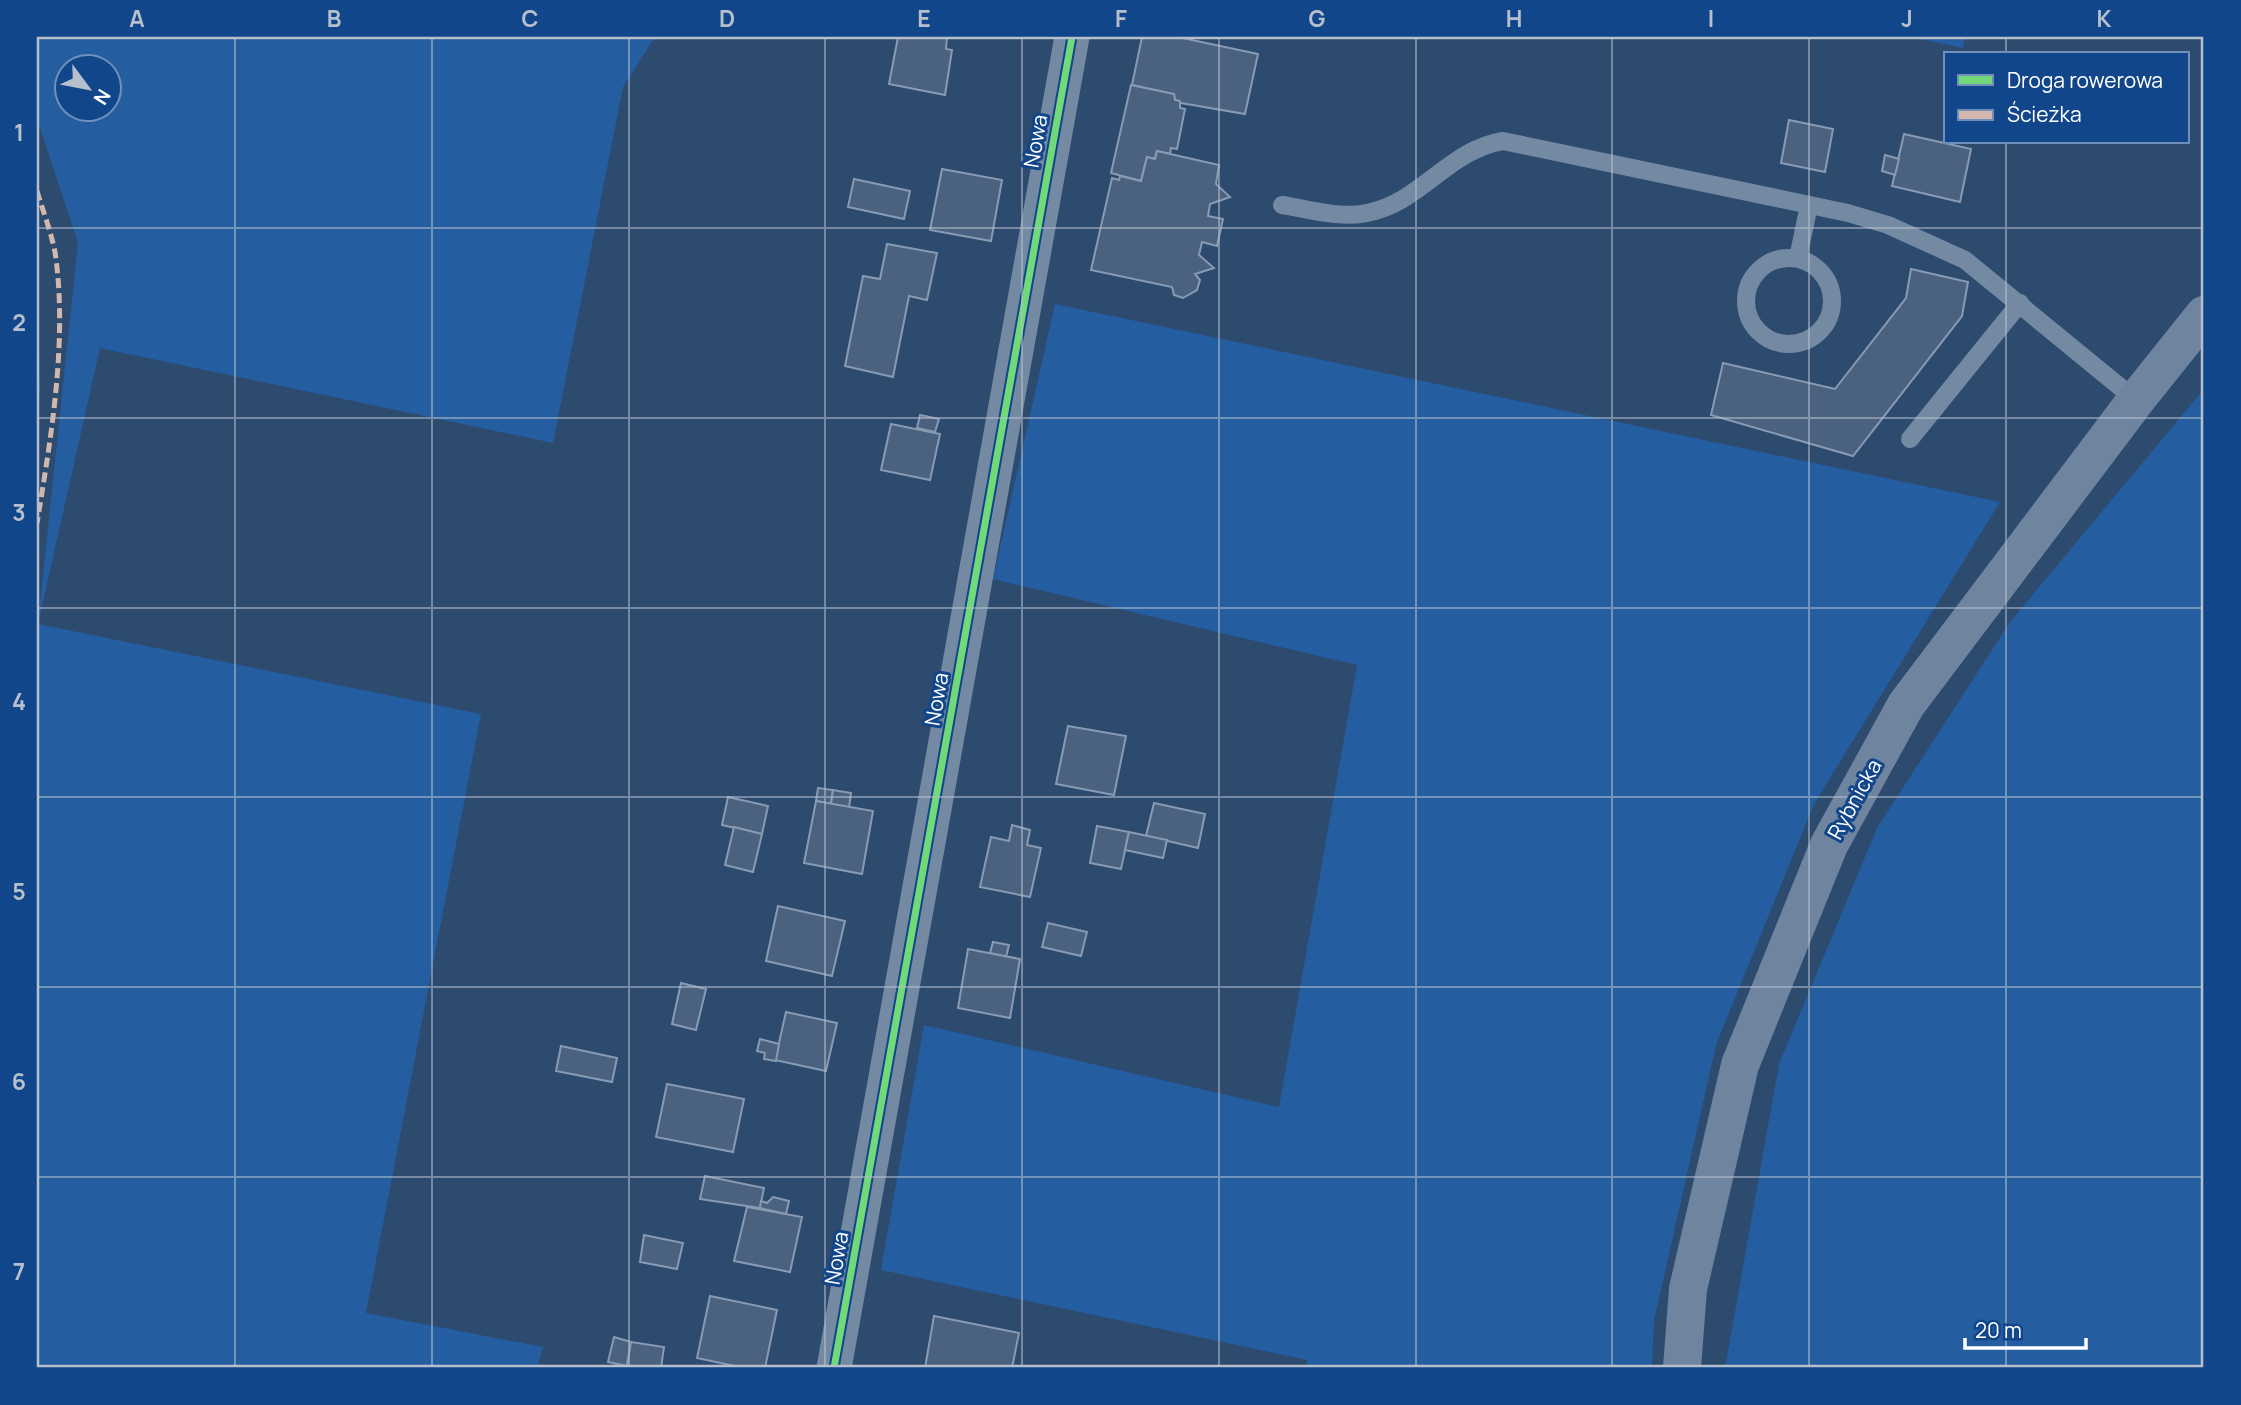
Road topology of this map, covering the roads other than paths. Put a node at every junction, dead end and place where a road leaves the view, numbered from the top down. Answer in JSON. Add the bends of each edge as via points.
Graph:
{"nodes":[{"id":1,"x":1072,"y":37,"type":"edge"},
{"id":2,"x":1282,"y":205,"type":"dead end"},
{"id":3,"x":1809,"y":205,"type":"junction"},
{"id":4,"x":1798,"y":258,"type":"junction"},
{"id":5,"x":2020,"y":303,"type":"junction"},
{"id":6,"x":2204,"y":315,"type":"edge"},
{"id":7,"x":2136,"y":400,"type":"junction"},
{"id":8,"x":1910,"y":439,"type":"dead end"},
{"id":9,"x":834,"y":1368,"type":"edge"},
{"id":10,"x":1682,"y":1368,"type":"edge"}],
"edges":[{"from":1,"to":9,"type":"street","name":"Nowa"},
{"from":2,"to":3,"type":"lane","via":[[1366,214],[1401,201],[1480,145],[1503,141]]},
{"from":3,"to":4,"type":"lane"},
{"from":3,"to":5,"type":"lane","via":[[1888,225],[1931,243],[1965,260]]},
{"from":4,"to":4,"type":"lane","via":[[1811,263],[1828,283],[1832,310],[1827,323],[1807,341],[1778,343],[1753,327],[1745,299],[1748,284],[1769,262]]},
{"from":5,"to":7,"type":"lane"},
{"from":5,"to":8,"type":"lane"},
{"from":6,"to":7,"type":"main road","name":"Rybnicka"},
{"from":7,"to":10,"type":"main road","name":"Rybnicka","via":[[1906,705],[1829,845],[1740,1065],[1689,1289]]}]}
